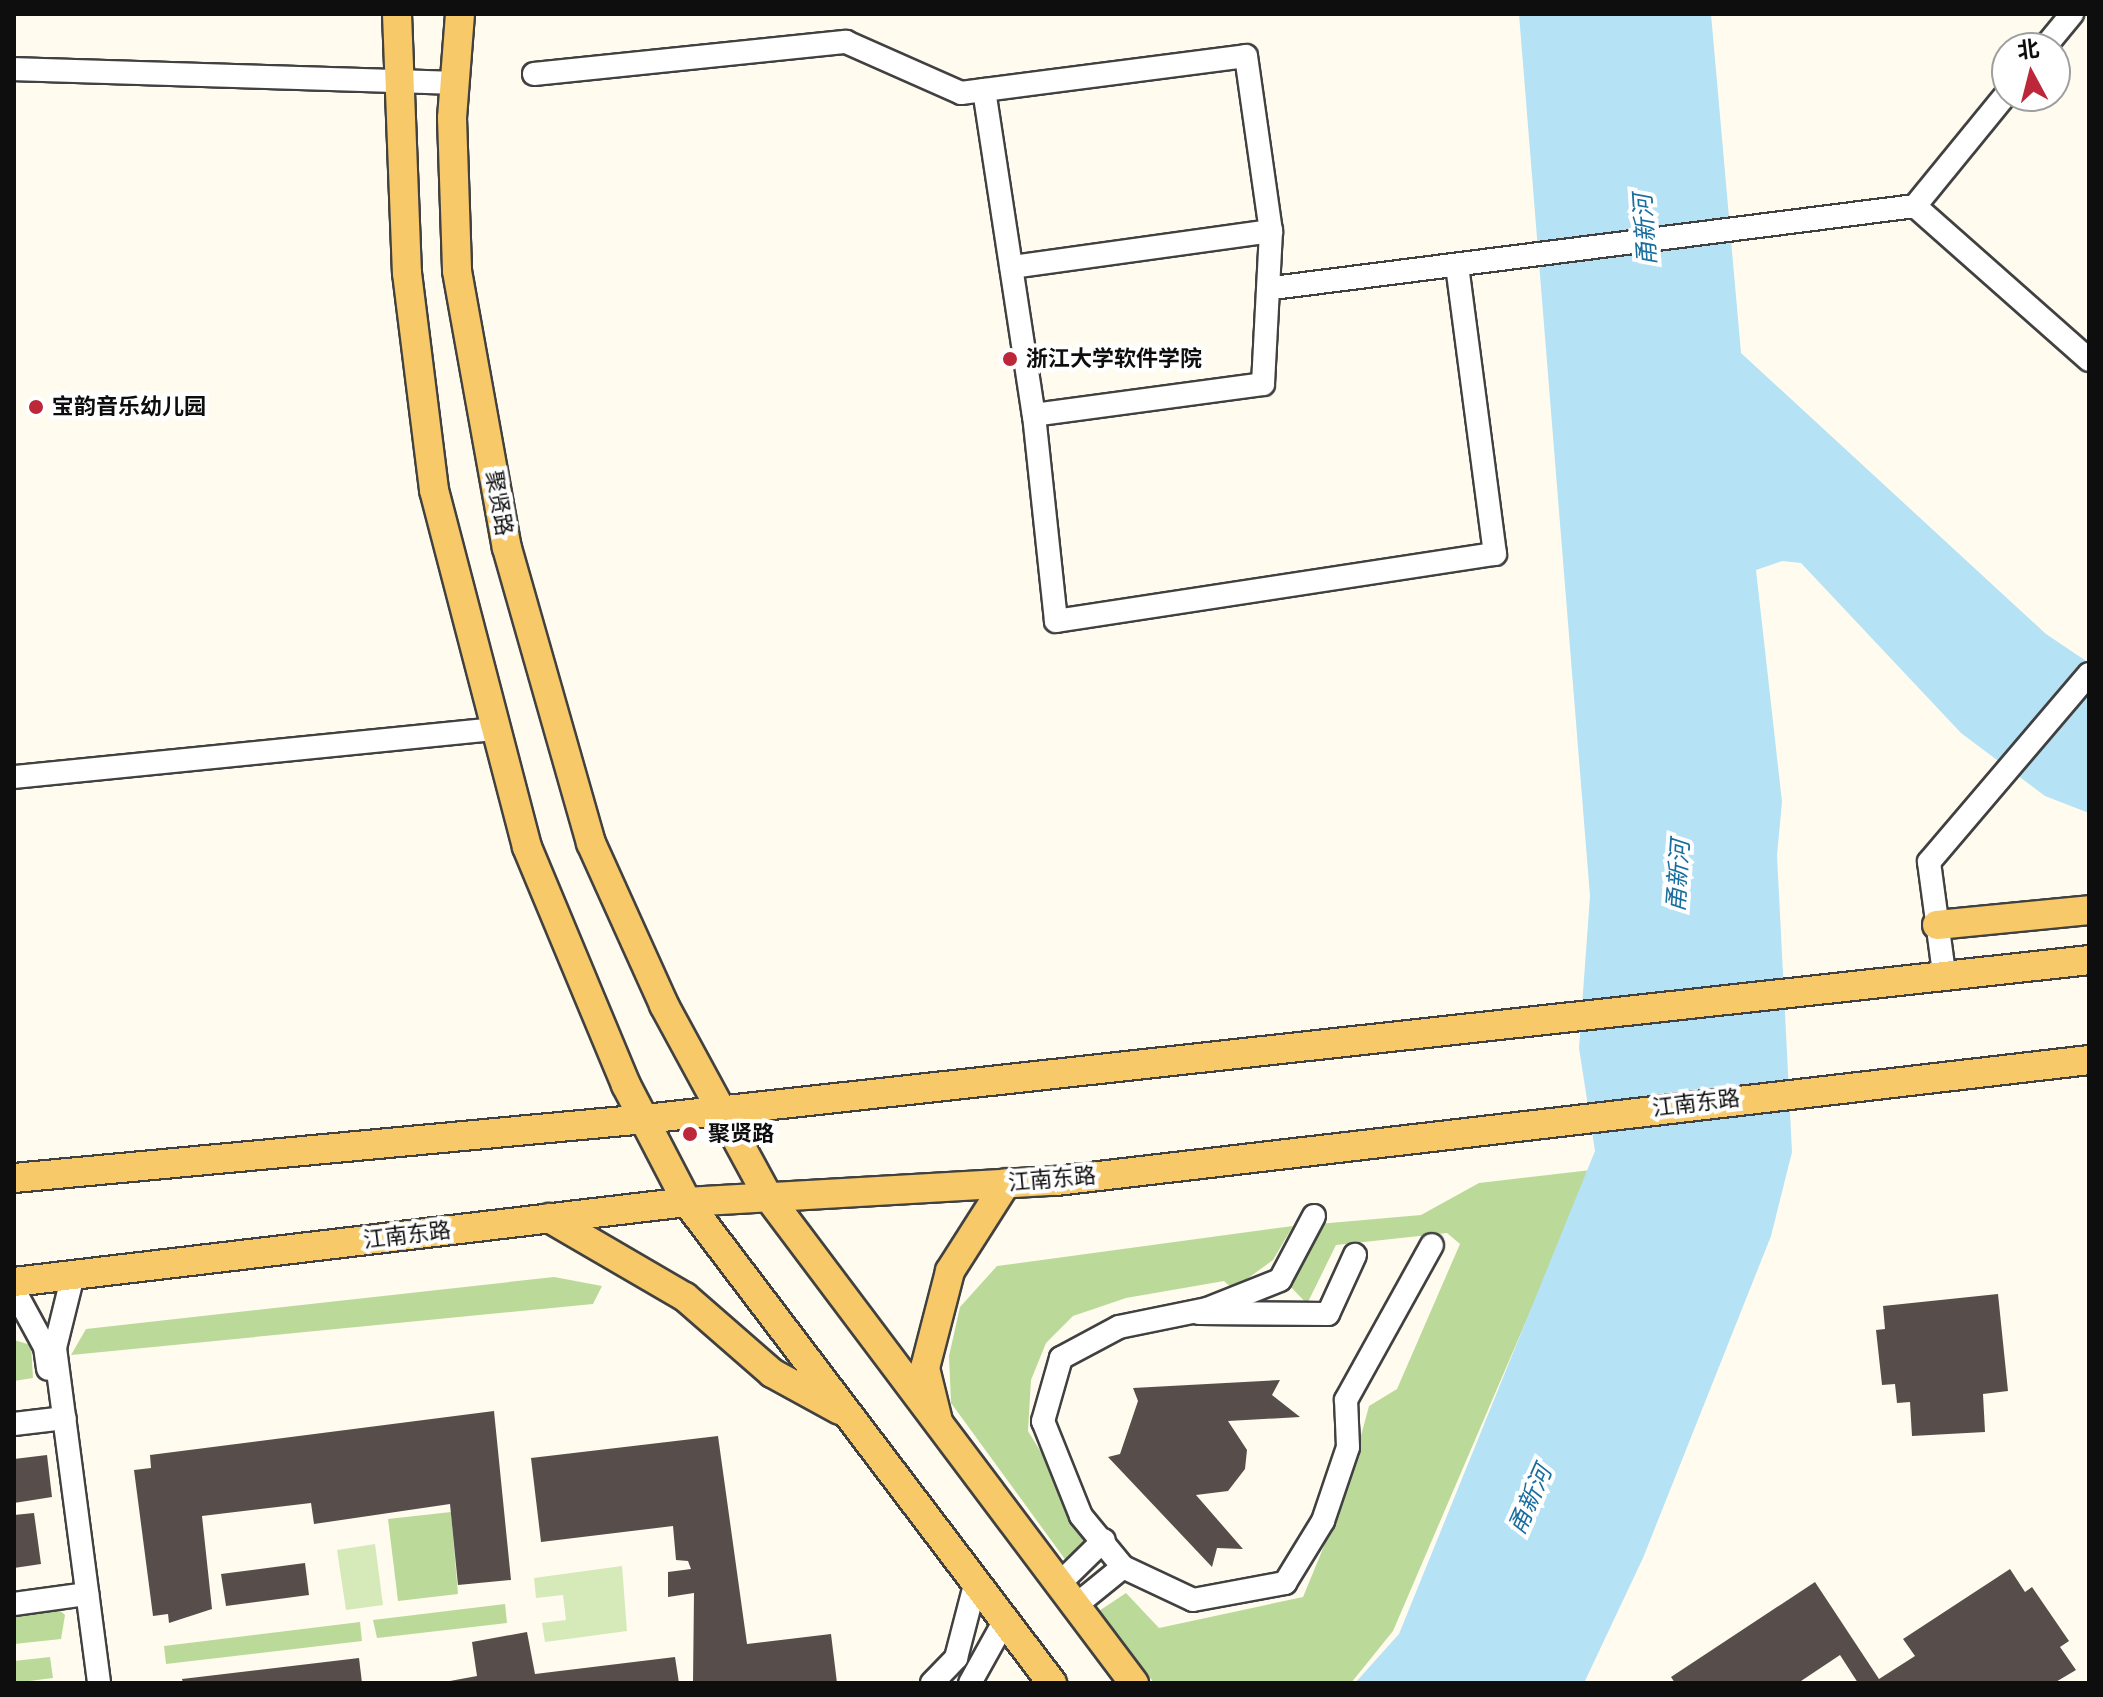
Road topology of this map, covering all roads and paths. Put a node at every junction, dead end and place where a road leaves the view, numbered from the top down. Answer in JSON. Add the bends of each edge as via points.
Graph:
{"nodes":[{"id":1,"x":397,"y":14,"type":"edge"},
{"id":2,"x":460,"y":14,"type":"edge"},
{"id":3,"x":2072,"y":14,"type":"edge"},
{"id":4,"x":2057,"y":32,"type":"edge"},
{"id":5,"x":14,"y":69,"type":"edge"},
{"id":6,"x":534,"y":74,"type":"dead end"},
{"id":7,"x":397,"y":81,"type":"junction"},
{"id":8,"x":455,"y":83,"type":"junction"},
{"id":9,"x":984,"y":90,"type":"junction"},
{"id":10,"x":1992,"y":112,"type":"edge"},
{"id":11,"x":1915,"y":206,"type":"junction"},
{"id":12,"x":1271,"y":231,"type":"junction"},
{"id":13,"x":1457,"y":265,"type":"junction"},
{"id":14,"x":1011,"y":267,"type":"junction"},
{"id":15,"x":1273,"y":288,"type":"junction"},
{"id":16,"x":2089,"y":360,"type":"edge"},
{"id":17,"x":1034,"y":415,"type":"junction"},
{"id":18,"x":2089,"y":674,"type":"edge"},
{"id":19,"x":493,"y":729,"type":"junction"},
{"id":20,"x":14,"y":777,"type":"edge"},
{"id":21,"x":2089,"y":910,"type":"edge"},
{"id":22,"x":1937,"y":925,"type":"junction"},
{"id":23,"x":2089,"y":960,"type":"edge"},
{"id":24,"x":1944,"y":973,"type":"junction"},
{"id":25,"x":2089,"y":1060,"type":"edge"},
{"id":26,"x":722,"y":1109,"type":"junction"},
{"id":27,"x":645,"y":1119,"type":"junction"},
{"id":28,"x":14,"y":1178,"type":"edge"},
{"id":29,"x":1006,"y":1183,"type":"junction"},
{"id":30,"x":767,"y":1195,"type":"junction"},
{"id":31,"x":687,"y":1202,"type":"junction"},
{"id":32,"x":1314,"y":1216,"type":"dead end"},
{"id":33,"x":549,"y":1218,"type":"junction"},
{"id":34,"x":1432,"y":1245,"type":"dead end"},
{"id":35,"x":1355,"y":1255,"type":"dead end"},
{"id":36,"x":73,"y":1275,"type":"junction"},
{"id":37,"x":14,"y":1282,"type":"edge"},
{"id":38,"x":14,"y":1290,"type":"edge"},
{"id":39,"x":1191,"y":1312,"type":"junction"},
{"id":40,"x":851,"y":1416,"type":"junction"},
{"id":41,"x":59,"y":1419,"type":"junction"},
{"id":42,"x":14,"y":1424,"type":"edge"},
{"id":43,"x":940,"y":1432,"type":"junction"},
{"id":44,"x":1104,"y":1540,"type":"junction"},
{"id":45,"x":1123,"y":1567,"type":"junction"},
{"id":46,"x":976,"y":1581,"type":"junction"},
{"id":47,"x":82,"y":1595,"type":"junction"},
{"id":48,"x":1067,"y":1596,"type":"junction"},
{"id":49,"x":14,"y":1604,"type":"edge"},
{"id":50,"x":1013,"y":1630,"type":"junction"},
{"id":51,"x":88,"y":1683,"type":"edge"},
{"id":52,"x":99,"y":1683,"type":"edge"},
{"id":53,"x":932,"y":1683,"type":"edge"},
{"id":54,"x":970,"y":1683,"type":"edge"},
{"id":55,"x":1052,"y":1683,"type":"edge"},
{"id":56,"x":1134,"y":1683,"type":"edge"}],
"edges":[{"from":1,"to":7,"type":"main road"},
{"from":2,"to":8,"type":"main road","name":"聚贤路"},
{"from":3,"to":4,"type":"street"},
{"from":5,"to":7,"type":"street"},
{"from":6,"to":9,"type":"street","via":[[846,42],[961,93]]},
{"from":7,"to":8,"type":"street"},
{"from":7,"to":19,"type":"main road","via":[[407,273],[434,490]]},
{"from":8,"to":26,"type":"main road","name":"聚贤路","via":[[457,271],[507,548],[591,843],[664,1005]]},
{"from":9,"to":12,"type":"street","via":[[1246,56]]},
{"from":9,"to":14,"type":"street"},
{"from":10,"to":11,"type":"street"},
{"from":11,"to":13,"type":"street"},
{"from":11,"to":16,"type":"street"},
{"from":12,"to":14,"type":"street"},
{"from":12,"to":15,"type":"street"},
{"from":13,"to":15,"type":"street"},
{"from":13,"to":17,"type":"street","via":[[1495,554],[1056,621]]},
{"from":14,"to":17,"type":"street"},
{"from":15,"to":17,"type":"street","via":[[1263,384]]},
{"from":18,"to":22,"type":"street","via":[[1929,862]]},
{"from":19,"to":20,"type":"street"},
{"from":19,"to":27,"type":"main road","via":[[527,847]]},
{"from":21,"to":22,"type":"main road"},
{"from":22,"to":24,"type":"street"},
{"from":23,"to":24,"type":"main road"},
{"from":24,"to":26,"type":"main road"},
{"from":25,"to":29,"type":"main road","name":"江南东路"},
{"from":26,"to":27,"type":"main road"},
{"from":26,"to":30,"type":"main road","name":"聚贤路"},
{"from":27,"to":28,"type":"main road"},
{"from":27,"to":31,"type":"main road"},
{"from":29,"to":30,"type":"main road","name":"江南东路"},
{"from":29,"to":43,"type":"main road","via":[[950,1271],[925,1368]]},
{"from":30,"to":31,"type":"main road","name":"江南东路"},
{"from":30,"to":43,"type":"main road","name":"聚贤路"},
{"from":31,"to":33,"type":"main road","name":"江南东路"},
{"from":31,"to":40,"type":"main road"},
{"from":32,"to":39,"type":"street","via":[[1280,1280]]},
{"from":33,"to":36,"type":"main road","name":"江南东路"},
{"from":33,"to":40,"type":"main road","via":[[685,1297],[772,1373]]},
{"from":34,"to":45,"type":"street","via":[[1346,1400],[1348,1447],[1328,1506],[1285,1583],[1193,1600]]},
{"from":35,"to":39,"type":"street","via":[[1328,1314]]},
{"from":36,"to":37,"type":"main road","name":"江南东路"},
{"from":36,"to":41,"type":"street","via":[[55,1348]]},
{"from":38,"to":41,"type":"street","via":[[45,1347]]},
{"from":39,"to":44,"type":"street","via":[[1119,1327],[1061,1358],[1043,1421],[1081,1516]]},
{"from":40,"to":46,"type":"main road"},
{"from":41,"to":42,"type":"street"},
{"from":41,"to":47,"type":"street"},
{"from":43,"to":48,"type":"main road","name":"聚贤路"},
{"from":44,"to":45,"type":"street"},
{"from":44,"to":48,"type":"street"},
{"from":45,"to":48,"type":"street"},
{"from":46,"to":50,"type":"main road"},
{"from":46,"to":53,"type":"street","via":[[956,1658]]},
{"from":47,"to":49,"type":"street"},
{"from":47,"to":51,"type":"street"},
{"from":47,"to":52,"type":"street"},
{"from":48,"to":56,"type":"main road","name":"聚贤路"},
{"from":50,"to":54,"type":"street"},
{"from":50,"to":55,"type":"main road"}]}
